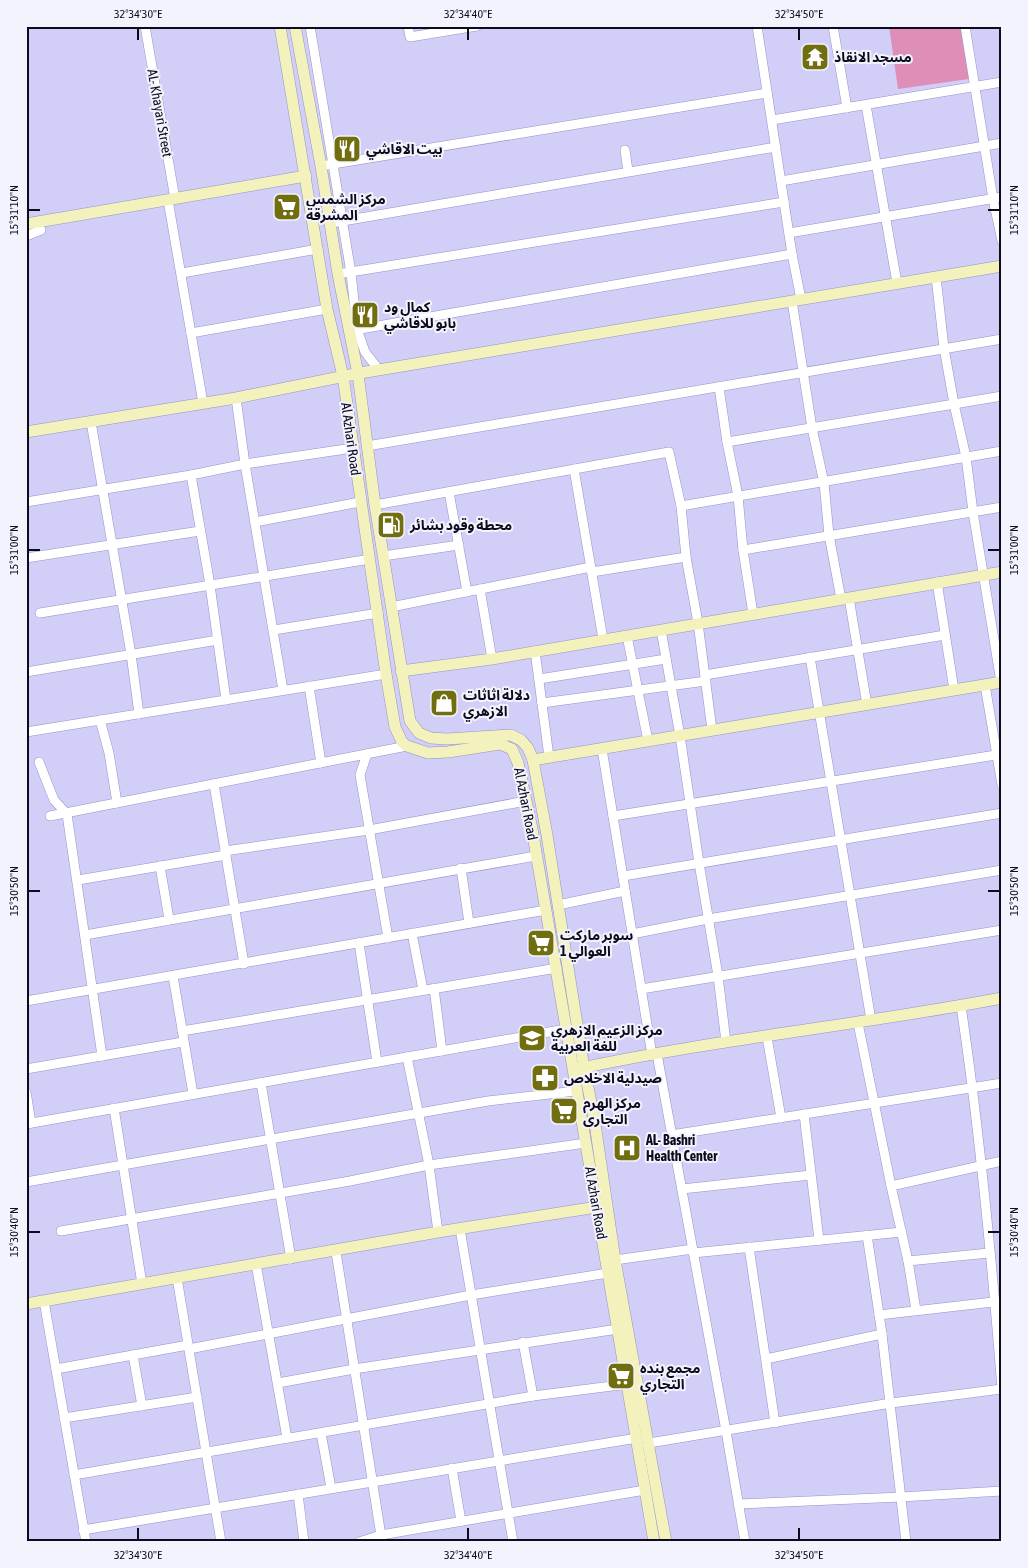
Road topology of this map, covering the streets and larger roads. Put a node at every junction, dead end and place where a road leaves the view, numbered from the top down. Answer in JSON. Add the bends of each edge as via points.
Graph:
{"nodes":[{"id":1,"x":145,"y":26,"type":"edge"},
{"id":2,"x":280,"y":26,"type":"edge"},
{"id":3,"x":296,"y":26,"type":"edge"},
{"id":4,"x":310,"y":26,"type":"edge"},
{"id":5,"x":408,"y":26,"type":"edge"},
{"id":6,"x":477,"y":26,"type":"edge"},
{"id":7,"x":757,"y":26,"type":"edge"},
{"id":8,"x":833,"y":26,"type":"edge"},
{"id":9,"x":965,"y":26,"type":"edge"},
{"id":10,"x":1002,"y":82,"type":"edge"},
{"id":11,"x":975,"y":87,"type":"junction"},
{"id":12,"x":767,"y":92,"type":"junction"},
{"id":13,"x":866,"y":105,"type":"junction"},
{"id":14,"x":847,"y":108,"type":"junction"},
{"id":15,"x":772,"y":120,"type":"junction"},
{"id":16,"x":1002,"y":143,"type":"edge"},
{"id":17,"x":985,"y":146,"type":"junction"},
{"id":18,"x":776,"y":147,"type":"junction"},
{"id":19,"x":625,"y":150,"type":"dead end"},
{"id":20,"x":327,"y":165,"type":"junction"},
{"id":21,"x":875,"y":165,"type":"junction"},
{"id":22,"x":628,"y":171,"type":"junction"},
{"id":23,"x":306,"y":176,"type":"junction"},
{"id":24,"x":781,"y":181,"type":"junction"},
{"id":25,"x":997,"y":198,"type":"edge"},
{"id":26,"x":172,"y":200,"type":"junction"},
{"id":27,"x":784,"y":202,"type":"junction"},
{"id":28,"x":885,"y":217,"type":"junction"},
{"id":29,"x":336,"y":221,"type":"junction"},
{"id":30,"x":26,"y":224,"type":"edge"},
{"id":31,"x":41,"y":230,"type":"dead end"},
{"id":32,"x":789,"y":234,"type":"junction"},
{"id":33,"x":26,"y":236,"type":"edge"},
{"id":34,"x":1002,"y":240,"type":"edge"},
{"id":35,"x":318,"y":249,"type":"junction"},
{"id":36,"x":792,"y":254,"type":"junction"},
{"id":37,"x":1002,"y":266,"type":"edge"},
{"id":38,"x":182,"y":273,"type":"junction"},
{"id":39,"x":351,"y":273,"type":"junction"},
{"id":40,"x":338,"y":274,"type":"junction"},
{"id":41,"x":936,"y":277,"type":"junction"},
{"id":42,"x":897,"y":283,"type":"junction"},
{"id":43,"x":797,"y":300,"type":"junction"},
{"id":44,"x":327,"y":309,"type":"junction"},
{"id":45,"x":353,"y":330,"type":"junction"},
{"id":46,"x":191,"y":334,"type":"junction"},
{"id":47,"x":1002,"y":339,"type":"edge"},
{"id":48,"x":944,"y":348,"type":"junction"},
{"id":49,"x":379,"y":370,"type":"junction"},
{"id":50,"x":802,"y":372,"type":"junction"},
{"id":51,"x":358,"y":374,"type":"junction"},
{"id":52,"x":343,"y":376,"type":"junction"},
{"id":53,"x":719,"y":387,"type":"junction"},
{"id":54,"x":1002,"y":396,"type":"edge"},
{"id":55,"x":236,"y":398,"type":"junction"},
{"id":56,"x":202,"y":403,"type":"junction"},
{"id":57,"x":954,"y":404,"type":"junction"},
{"id":58,"x":91,"y":422,"type":"junction"},
{"id":59,"x":812,"y":428,"type":"junction"},
{"id":60,"x":26,"y":432,"type":"edge"},
{"id":61,"x":727,"y":442,"type":"junction"},
{"id":62,"x":368,"y":446,"type":"junction"},
{"id":63,"x":353,"y":448,"type":"junction"},
{"id":64,"x":1002,"y":451,"type":"edge"},
{"id":65,"x":966,"y":457,"type":"junction"},
{"id":66,"x":245,"y":464,"type":"junction"},
{"id":67,"x":574,"y":469,"type":"junction"},
{"id":68,"x":191,"y":475,"type":"junction"},
{"id":69,"x":824,"y":483,"type":"junction"},
{"id":70,"x":102,"y":490,"type":"junction"},
{"id":71,"x":449,"y":492,"type":"junction"},
{"id":72,"x":738,"y":496,"type":"junction"},
{"id":73,"x":26,"y":502,"type":"edge"},
{"id":74,"x":360,"y":502,"type":"junction"},
{"id":75,"x":375,"y":505,"type":"junction"},
{"id":76,"x":681,"y":506,"type":"junction"},
{"id":77,"x":1002,"y":507,"type":"edge"},
{"id":78,"x":973,"y":512,"type":"junction"},
{"id":79,"x":255,"y":522,"type":"junction"},
{"id":80,"x":200,"y":531,"type":"junction"},
{"id":81,"x":829,"y":536,"type":"junction"},
{"id":82,"x":112,"y":544,"type":"junction"},
{"id":83,"x":459,"y":545,"type":"junction"},
{"id":84,"x":743,"y":550,"type":"junction"},
{"id":85,"x":383,"y":556,"type":"junction"},
{"id":86,"x":686,"y":557,"type":"junction"},
{"id":87,"x":26,"y":558,"type":"edge"},
{"id":88,"x":370,"y":559,"type":"junction"},
{"id":89,"x":591,"y":569,"type":"junction"},
{"id":90,"x":1002,"y":572,"type":"edge"},
{"id":91,"x":263,"y":576,"type":"junction"},
{"id":92,"x":983,"y":576,"type":"junction"},
{"id":93,"x":936,"y":582,"type":"junction"},
{"id":94,"x":210,"y":585,"type":"junction"},
{"id":95,"x":480,"y":589,"type":"junction"},
{"id":96,"x":468,"y":592,"type":"junction"},
{"id":97,"x":122,"y":599,"type":"junction"},
{"id":98,"x":845,"y":599,"type":"junction"},
{"id":99,"x":391,"y":608,"type":"junction"},
{"id":100,"x":40,"y":613,"type":"dead end"},
{"id":101,"x":378,"y":613,"type":"junction"},
{"id":102,"x":753,"y":614,"type":"junction"},
{"id":103,"x":698,"y":623,"type":"junction"},
{"id":104,"x":274,"y":630,"type":"junction"},
{"id":105,"x":661,"y":630,"type":"junction"},
{"id":106,"x":944,"y":635,"type":"junction"},
{"id":107,"x":627,"y":636,"type":"junction"},
{"id":108,"x":603,"y":639,"type":"junction"},
{"id":109,"x":998,"y":639,"type":"edge"},
{"id":110,"x":218,"y":640,"type":"junction"},
{"id":111,"x":858,"y":649,"type":"junction"},
{"id":112,"x":535,"y":651,"type":"junction"},
{"id":113,"x":131,"y":654,"type":"junction"},
{"id":114,"x":810,"y":657,"type":"junction"},
{"id":115,"x":492,"y":659,"type":"junction"},
{"id":116,"x":666,"y":659,"type":"junction"},
{"id":117,"x":633,"y":665,"type":"junction"},
{"id":118,"x":401,"y":670,"type":"junction"},
{"id":119,"x":26,"y":672,"type":"edge"},
{"id":120,"x":386,"y":674,"type":"junction"},
{"id":121,"x":706,"y":678,"type":"junction"},
{"id":122,"x":539,"y":679,"type":"junction"},
{"id":123,"x":1002,"y":682,"type":"edge"},
{"id":124,"x":671,"y":685,"type":"junction"},
{"id":125,"x":985,"y":685,"type":"junction"},
{"id":126,"x":309,"y":686,"type":"junction"},
{"id":127,"x":637,"y":689,"type":"junction"},
{"id":128,"x":283,"y":690,"type":"junction"},
{"id":129,"x":954,"y":690,"type":"junction"},
{"id":130,"x":226,"y":700,"type":"junction"},
{"id":131,"x":542,"y":703,"type":"junction"},
{"id":132,"x":867,"y":705,"type":"junction"},
{"id":133,"x":820,"y":712,"type":"junction"},
{"id":134,"x":140,"y":714,"type":"junction"},
{"id":135,"x":100,"y":720,"type":"junction"},
{"id":136,"x":712,"y":730,"type":"junction"},
{"id":137,"x":26,"y":732,"type":"edge"},
{"id":138,"x":680,"y":736,"type":"junction"},
{"id":139,"x":648,"y":741,"type":"junction"},
{"id":140,"x":407,"y":746,"type":"junction"},
{"id":141,"x":602,"y":748,"type":"junction"},
{"id":142,"x":367,"y":754,"type":"junction"},
{"id":143,"x":999,"y":754,"type":"edge"},
{"id":144,"x":549,"y":758,"type":"junction"},
{"id":145,"x":533,"y":760,"type":"junction"},
{"id":146,"x":39,"y":762,"type":"dead end"},
{"id":147,"x":321,"y":763,"type":"junction"},
{"id":148,"x":832,"y":782,"type":"junction"},
{"id":149,"x":214,"y":784,"type":"junction"},
{"id":150,"x":1002,"y":785,"type":"edge"},
{"id":151,"x":526,"y":801,"type":"junction"},
{"id":152,"x":117,"y":803,"type":"junction"},
{"id":153,"x":690,"y":804,"type":"junction"},
{"id":154,"x":1002,"y":813,"type":"edge"},
{"id":155,"x":67,"y":814,"type":"junction"},
{"id":156,"x":50,"y":816,"type":"dead end"},
{"id":157,"x":613,"y":816,"type":"junction"},
{"id":158,"x":369,"y":830,"type":"junction"},
{"id":159,"x":841,"y":840,"type":"junction"},
{"id":160,"x":226,"y":853,"type":"junction"},
{"id":161,"x":536,"y":856,"type":"junction"},
{"id":162,"x":698,"y":864,"type":"junction"},
{"id":163,"x":160,"y":866,"type":"junction"},
{"id":164,"x":461,"y":868,"type":"junction"},
{"id":165,"x":1002,"y":870,"type":"edge"},
{"id":166,"x":623,"y":876,"type":"junction"},
{"id":167,"x":78,"y":880,"type":"junction"},
{"id":168,"x":377,"y":883,"type":"junction"},
{"id":169,"x":625,"y":891,"type":"junction"},
{"id":170,"x":851,"y":895,"type":"junction"},
{"id":171,"x":558,"y":905,"type":"junction"},
{"id":172,"x":235,"y":908,"type":"junction"},
{"id":173,"x":546,"y":910,"type":"junction"},
{"id":174,"x":708,"y":918,"type":"junction"},
{"id":175,"x":169,"y":919,"type":"junction"},
{"id":176,"x":469,"y":923,"type":"junction"},
{"id":177,"x":1002,"y":930,"type":"edge"},
{"id":178,"x":412,"y":933,"type":"junction"},
{"id":179,"x":632,"y":934,"type":"junction"},
{"id":180,"x":85,"y":935,"type":"junction"},
{"id":181,"x":388,"y":938,"type":"junction"},
{"id":182,"x":359,"y":943,"type":"junction"},
{"id":183,"x":860,"y":953,"type":"junction"},
{"id":184,"x":244,"y":964,"type":"junction"},
{"id":185,"x":557,"y":968,"type":"junction"},
{"id":186,"x":173,"y":976,"type":"junction"},
{"id":187,"x":718,"y":976,"type":"junction"},
{"id":188,"x":434,"y":988,"type":"junction"},
{"id":189,"x":641,"y":989,"type":"junction"},
{"id":190,"x":93,"y":990,"type":"junction"},
{"id":191,"x":423,"y":990,"type":"junction"},
{"id":192,"x":1002,"y":998,"type":"edge"},
{"id":193,"x":368,"y":1000,"type":"junction"},
{"id":194,"x":26,"y":1001,"type":"edge"},
{"id":195,"x":961,"y":1006,"type":"junction"},
{"id":196,"x":871,"y":1020,"type":"junction"},
{"id":197,"x":858,"y":1022,"type":"junction"},
{"id":198,"x":566,"y":1029,"type":"junction"},
{"id":199,"x":182,"y":1031,"type":"junction"},
{"id":200,"x":767,"y":1037,"type":"junction"},
{"id":201,"x":183,"y":1042,"type":"junction"},
{"id":202,"x":726,"y":1042,"type":"junction"},
{"id":203,"x":442,"y":1051,"type":"junction"},
{"id":204,"x":654,"y":1055,"type":"junction"},
{"id":205,"x":102,"y":1056,"type":"junction"},
{"id":206,"x":407,"y":1057,"type":"junction"},
{"id":207,"x":377,"y":1062,"type":"junction"},
{"id":208,"x":26,"y":1069,"type":"edge"},
{"id":209,"x":579,"y":1069,"type":"junction"},
{"id":210,"x":261,"y":1082,"type":"junction"},
{"id":211,"x":1002,"y":1083,"type":"edge"},
{"id":212,"x":973,"y":1088,"type":"junction"},
{"id":213,"x":576,"y":1090,"type":"junction"},
{"id":214,"x":26,"y":1092,"type":"edge"},
{"id":215,"x":193,"y":1094,"type":"junction"},
{"id":216,"x":873,"y":1104,"type":"junction"},
{"id":217,"x":114,"y":1108,"type":"junction"},
{"id":218,"x":419,"y":1114,"type":"junction"},
{"id":219,"x":804,"y":1114,"type":"junction"},
{"id":220,"x":781,"y":1118,"type":"junction"},
{"id":221,"x":29,"y":1123,"type":"edge"},
{"id":222,"x":672,"y":1135,"type":"junction"},
{"id":223,"x":270,"y":1140,"type":"junction"},
{"id":224,"x":586,"y":1143,"type":"junction"},
{"id":225,"x":1002,"y":1161,"type":"edge"},
{"id":226,"x":124,"y":1165,"type":"junction"},
{"id":227,"x":429,"y":1165,"type":"junction"},
{"id":228,"x":982,"y":1165,"type":"junction"},
{"id":229,"x":811,"y":1174,"type":"junction"},
{"id":230,"x":26,"y":1182,"type":"edge"},
{"id":231,"x":891,"y":1186,"type":"junction"},
{"id":232,"x":682,"y":1189,"type":"junction"},
{"id":233,"x":280,"y":1194,"type":"junction"},
{"id":234,"x":597,"y":1207,"type":"junction"},
{"id":235,"x":130,"y":1219,"type":"junction"},
{"id":236,"x":460,"y":1229,"type":"junction"},
{"id":237,"x":61,"y":1231,"type":"dead end"},
{"id":238,"x":438,"y":1232,"type":"junction"},
{"id":239,"x":902,"y":1232,"type":"junction"},
{"id":240,"x":867,"y":1235,"type":"junction"},
{"id":241,"x":819,"y":1240,"type":"junction"},
{"id":242,"x":749,"y":1247,"type":"junction"},
{"id":243,"x":693,"y":1251,"type":"junction"},
{"id":244,"x":336,"y":1252,"type":"junction"},
{"id":245,"x":989,"y":1252,"type":"junction"},
{"id":246,"x":290,"y":1259,"type":"junction"},
{"id":247,"x":615,"y":1260,"type":"junction"},
{"id":248,"x":908,"y":1262,"type":"junction"},
{"id":249,"x":256,"y":1264,"type":"junction"},
{"id":250,"x":608,"y":1273,"type":"junction"},
{"id":251,"x":177,"y":1278,"type":"junction"},
{"id":252,"x":142,"y":1284,"type":"junction"},
{"id":253,"x":471,"y":1295,"type":"junction"},
{"id":254,"x":44,"y":1301,"type":"junction"},
{"id":255,"x":998,"y":1301,"type":"edge"},
{"id":256,"x":26,"y":1304,"type":"edge"},
{"id":257,"x":916,"y":1310,"type":"junction"},
{"id":258,"x":879,"y":1315,"type":"junction"},
{"id":259,"x":346,"y":1319,"type":"junction"},
{"id":260,"x":618,"y":1329,"type":"junction"},
{"id":261,"x":269,"y":1334,"type":"junction"},
{"id":262,"x":882,"y":1334,"type":"junction"},
{"id":263,"x":522,"y":1342,"type":"junction"},
{"id":264,"x":189,"y":1347,"type":"junction"},
{"id":265,"x":481,"y":1350,"type":"junction"},
{"id":266,"x":133,"y":1355,"type":"junction"},
{"id":267,"x":766,"y":1359,"type":"junction"},
{"id":268,"x":56,"y":1369,"type":"junction"},
{"id":269,"x":354,"y":1369,"type":"junction"},
{"id":270,"x":278,"y":1383,"type":"junction"},
{"id":271,"x":628,"y":1384,"type":"junction"},
{"id":272,"x":1002,"y":1389,"type":"edge"},
{"id":273,"x":533,"y":1396,"type":"junction"},
{"id":274,"x":197,"y":1397,"type":"junction"},
{"id":275,"x":490,"y":1403,"type":"junction"},
{"id":276,"x":891,"y":1403,"type":"junction"},
{"id":277,"x":142,"y":1406,"type":"junction"},
{"id":278,"x":64,"y":1418,"type":"junction"},
{"id":279,"x":775,"y":1423,"type":"junction"},
{"id":280,"x":363,"y":1425,"type":"junction"},
{"id":281,"x":726,"y":1431,"type":"junction"},
{"id":282,"x":321,"y":1433,"type":"junction"},
{"id":283,"x":287,"y":1438,"type":"junction"},
{"id":284,"x":637,"y":1438,"type":"junction"},
{"id":285,"x":649,"y":1443,"type":"junction"},
{"id":286,"x":206,"y":1452,"type":"junction"},
{"id":287,"x":500,"y":1460,"type":"junction"},
{"id":288,"x":452,"y":1468,"type":"junction"},
{"id":289,"x":74,"y":1475,"type":"junction"},
{"id":290,"x":372,"y":1482,"type":"junction"},
{"id":291,"x":331,"y":1488,"type":"junction"},
{"id":292,"x":645,"y":1490,"type":"junction"},
{"id":293,"x":1002,"y":1491,"type":"edge"},
{"id":294,"x":298,"y":1494,"type":"junction"},
{"id":295,"x":901,"y":1497,"type":"junction"},
{"id":296,"x":738,"y":1504,"type":"junction"},
{"id":297,"x":215,"y":1508,"type":"junction"},
{"id":298,"x":508,"y":1513,"type":"junction"},
{"id":299,"x":461,"y":1521,"type":"junction"},
{"id":300,"x":83,"y":1530,"type":"junction"},
{"id":301,"x":382,"y":1539,"type":"edge"},
{"id":302,"x":652,"y":1541,"type":"edge"},
{"id":303,"x":86,"y":1542,"type":"edge"},
{"id":304,"x":221,"y":1542,"type":"edge"},
{"id":305,"x":304,"y":1542,"type":"edge"},
{"id":306,"x":359,"y":1542,"type":"edge"},
{"id":307,"x":513,"y":1542,"type":"edge"},
{"id":308,"x":666,"y":1542,"type":"edge"},
{"id":309,"x":745,"y":1542,"type":"edge"},
{"id":310,"x":906,"y":1542,"type":"edge"}],
"edges":[{"from":1,"to":26,"type":"street","name":"AL- Khayari Street"},
{"from":2,"to":23,"type":"street","name":"Al Azhari Road"},
{"from":3,"to":20,"type":"street","name":"Al Azhari Road"},
{"from":4,"to":20,"type":"street"},
{"from":5,"to":6,"type":"street","via":[[410,38]]},
{"from":7,"to":12,"type":"street"},
{"from":8,"to":14,"type":"street"},
{"from":9,"to":11,"type":"street"},
{"from":10,"to":11,"type":"street"},
{"from":11,"to":13,"type":"street"},
{"from":11,"to":17,"type":"street"},
{"from":12,"to":15,"type":"street"},
{"from":12,"to":20,"type":"street"},
{"from":13,"to":14,"type":"street"},
{"from":13,"to":21,"type":"street"},
{"from":14,"to":15,"type":"street"},
{"from":15,"to":18,"type":"street"},
{"from":16,"to":17,"type":"street"},
{"from":17,"to":21,"type":"street"},
{"from":17,"to":25,"type":"street"},
{"from":18,"to":22,"type":"street"},
{"from":18,"to":24,"type":"street"},
{"from":19,"to":22,"type":"street"},
{"from":20,"to":29,"type":"street","name":"Al Azhari Road"},
{"from":21,"to":24,"type":"street"},
{"from":21,"to":28,"type":"street"},
{"from":22,"to":29,"type":"street"},
{"from":23,"to":26,"type":"street"},
{"from":23,"to":35,"type":"street","name":"Al Azhari Road"},
{"from":24,"to":27,"type":"street"},
{"from":25,"to":28,"type":"street"},
{"from":25,"to":34,"type":"street"},
{"from":26,"to":30,"type":"street"},
{"from":26,"to":38,"type":"street","name":"AL- Khayari Street"},
{"from":27,"to":32,"type":"street"},
{"from":27,"to":39,"type":"street"},
{"from":28,"to":32,"type":"street"},
{"from":28,"to":42,"type":"street"},
{"from":29,"to":39,"type":"street"},
{"from":29,"to":40,"type":"street","name":"Al Azhari Road"},
{"from":31,"to":33,"type":"street"},
{"from":32,"to":36,"type":"street"},
{"from":35,"to":38,"type":"street"},
{"from":35,"to":44,"type":"street","name":"Al Azhari Road"},
{"from":36,"to":43,"type":"street"},
{"from":36,"to":45,"type":"street"},
{"from":37,"to":41,"type":"street"},
{"from":38,"to":46,"type":"street","name":"AL- Khayari Street"},
{"from":39,"to":40,"type":"street"},
{"from":39,"to":45,"type":"street"},
{"from":40,"to":45,"type":"street","name":"Al Azhari Road"},
{"from":41,"to":42,"type":"street"},
{"from":41,"to":48,"type":"street"},
{"from":42,"to":43,"type":"street"},
{"from":43,"to":49,"type":"street"},
{"from":43,"to":50,"type":"street"},
{"from":44,"to":46,"type":"street"},
{"from":44,"to":52,"type":"street","name":"Al Azhari Road"},
{"from":45,"to":49,"type":"street"},
{"from":45,"to":51,"type":"street","name":"Al Azhari Road"},
{"from":46,"to":56,"type":"street","name":"AL- Khayari Street"},
{"from":47,"to":48,"type":"street"},
{"from":48,"to":50,"type":"street"},
{"from":48,"to":57,"type":"street"},
{"from":49,"to":51,"type":"street"},
{"from":50,"to":53,"type":"street"},
{"from":50,"to":59,"type":"street"},
{"from":51,"to":52,"type":"street"},
{"from":51,"to":62,"type":"street","name":"Al Azhari Road"},
{"from":52,"to":55,"type":"street"},
{"from":52,"to":63,"type":"street","name":"Al Azhari Road"},
{"from":53,"to":61,"type":"street"},
{"from":53,"to":62,"type":"street"},
{"from":54,"to":57,"type":"street"},
{"from":55,"to":56,"type":"street"},
{"from":55,"to":66,"type":"street"},
{"from":56,"to":58,"type":"street"},
{"from":57,"to":59,"type":"street"},
{"from":57,"to":65,"type":"street"},
{"from":58,"to":60,"type":"street"},
{"from":58,"to":70,"type":"street"},
{"from":59,"to":61,"type":"street"},
{"from":59,"to":69,"type":"street"},
{"from":61,"to":72,"type":"street"},
{"from":62,"to":75,"type":"street","name":"Al Azhari Road"},
{"from":63,"to":66,"type":"street"},
{"from":63,"to":74,"type":"street","name":"Al Azhari Road"},
{"from":64,"to":65,"type":"street"},
{"from":65,"to":69,"type":"street"},
{"from":65,"to":78,"type":"street"},
{"from":66,"to":68,"type":"street"},
{"from":66,"to":79,"type":"street"},
{"from":67,"to":71,"type":"street"},
{"from":67,"to":76,"type":"street","via":[[669,452]]},
{"from":67,"to":89,"type":"street"},
{"from":68,"to":70,"type":"street"},
{"from":68,"to":80,"type":"street"},
{"from":69,"to":72,"type":"street"},
{"from":69,"to":81,"type":"street"},
{"from":70,"to":73,"type":"street"},
{"from":70,"to":82,"type":"street"},
{"from":71,"to":75,"type":"street"},
{"from":71,"to":83,"type":"street"},
{"from":72,"to":76,"type":"street"},
{"from":72,"to":84,"type":"street"},
{"from":74,"to":79,"type":"street"},
{"from":74,"to":88,"type":"street","name":"Al Azhari Road"},
{"from":75,"to":85,"type":"street","name":"Al Azhari Road"},
{"from":76,"to":86,"type":"street"},
{"from":77,"to":78,"type":"street"},
{"from":78,"to":81,"type":"street"},
{"from":78,"to":92,"type":"street"},
{"from":79,"to":91,"type":"street"},
{"from":80,"to":82,"type":"street"},
{"from":80,"to":94,"type":"street"},
{"from":81,"to":84,"type":"street"},
{"from":81,"to":98,"type":"street"},
{"from":82,"to":87,"type":"street"},
{"from":82,"to":97,"type":"street"},
{"from":83,"to":85,"type":"street"},
{"from":83,"to":96,"type":"street"},
{"from":84,"to":102,"type":"street"},
{"from":85,"to":99,"type":"street","name":"Al Azhari Road"},
{"from":86,"to":89,"type":"street"},
{"from":86,"to":103,"type":"street"},
{"from":88,"to":91,"type":"street"},
{"from":88,"to":101,"type":"street","name":"Al Azhari Road"},
{"from":89,"to":95,"type":"street"},
{"from":89,"to":108,"type":"street"},
{"from":90,"to":92,"type":"street"},
{"from":91,"to":94,"type":"street"},
{"from":91,"to":104,"type":"street"},
{"from":92,"to":93,"type":"street"},
{"from":92,"to":109,"type":"street"},
{"from":93,"to":98,"type":"street"},
{"from":93,"to":106,"type":"street"},
{"from":94,"to":97,"type":"street"},
{"from":94,"to":110,"type":"street"},
{"from":95,"to":96,"type":"street"},
{"from":95,"to":115,"type":"street"},
{"from":96,"to":99,"type":"street"},
{"from":97,"to":100,"type":"street"},
{"from":97,"to":113,"type":"street"},
{"from":98,"to":102,"type":"street"},
{"from":98,"to":111,"type":"street"},
{"from":99,"to":118,"type":"street","name":"Al Azhari Road"},
{"from":101,"to":104,"type":"street"},
{"from":101,"to":120,"type":"street","name":"Al Azhari Road"},
{"from":102,"to":103,"type":"street"},
{"from":103,"to":105,"type":"street"},
{"from":103,"to":121,"type":"street"},
{"from":104,"to":128,"type":"street"},
{"from":105,"to":107,"type":"street"},
{"from":105,"to":116,"type":"street"},
{"from":106,"to":111,"type":"street"},
{"from":106,"to":129,"type":"street"},
{"from":107,"to":108,"type":"street"},
{"from":107,"to":117,"type":"street"},
{"from":108,"to":112,"type":"street"},
{"from":109,"to":123,"type":"street"},
{"from":110,"to":113,"type":"street"},
{"from":110,"to":130,"type":"street"},
{"from":111,"to":114,"type":"street"},
{"from":111,"to":132,"type":"street"},
{"from":112,"to":115,"type":"street"},
{"from":112,"to":122,"type":"street"},
{"from":113,"to":119,"type":"street"},
{"from":113,"to":134,"type":"street"},
{"from":114,"to":121,"type":"street"},
{"from":114,"to":133,"type":"street"},
{"from":115,"to":118,"type":"street"},
{"from":116,"to":117,"type":"street"},
{"from":116,"to":124,"type":"street"},
{"from":117,"to":122,"type":"street"},
{"from":117,"to":127,"type":"street"},
{"from":118,"to":145,"type":"street","name":"Al Azhari Road","via":[[410,721],[419,733],[447,739],[511,734],[528,748]]},
{"from":120,"to":126,"type":"street"},
{"from":120,"to":140,"type":"street","name":"Al Azhari Road","via":[[395,727]]},
{"from":121,"to":124,"type":"street"},
{"from":121,"to":136,"type":"street"},
{"from":122,"to":131,"type":"street"},
{"from":123,"to":125,"type":"street"},
{"from":124,"to":127,"type":"street"},
{"from":124,"to":138,"type":"street"},
{"from":125,"to":129,"type":"street"},
{"from":125,"to":143,"type":"street"},
{"from":126,"to":128,"type":"street"},
{"from":126,"to":147,"type":"street"},
{"from":127,"to":131,"type":"street"},
{"from":127,"to":139,"type":"street"},
{"from":128,"to":130,"type":"street"},
{"from":129,"to":132,"type":"street"},
{"from":130,"to":134,"type":"street"},
{"from":131,"to":144,"type":"street"},
{"from":132,"to":133,"type":"street"},
{"from":133,"to":136,"type":"street"},
{"from":133,"to":148,"type":"street"},
{"from":134,"to":135,"type":"street"},
{"from":135,"to":137,"type":"street"},
{"from":135,"to":152,"type":"street"},
{"from":136,"to":138,"type":"street"},
{"from":138,"to":139,"type":"street"},
{"from":138,"to":153,"type":"street"},
{"from":139,"to":141,"type":"street"},
{"from":140,"to":142,"type":"street"},
{"from":140,"to":151,"type":"street","name":"Al Azhari Road","via":[[434,754],[497,744],[509,747],[518,763]]},
{"from":141,"to":144,"type":"street"},
{"from":141,"to":157,"type":"street"},
{"from":142,"to":147,"type":"street"},
{"from":142,"to":158,"type":"street","via":[[360,775]]},
{"from":143,"to":148,"type":"street"},
{"from":143,"to":150,"type":"street"},
{"from":144,"to":145,"type":"street"},
{"from":145,"to":171,"type":"street","name":"Al Azhari Road"},
{"from":146,"to":155,"type":"street","via":[[54,800]]},
{"from":147,"to":149,"type":"street"},
{"from":148,"to":153,"type":"street"},
{"from":148,"to":159,"type":"street"},
{"from":149,"to":152,"type":"street"},
{"from":149,"to":160,"type":"street"},
{"from":151,"to":158,"type":"street"},
{"from":151,"to":161,"type":"street","name":"Al Azhari Road"},
{"from":152,"to":155,"type":"street"},
{"from":153,"to":157,"type":"street"},
{"from":153,"to":162,"type":"street"},
{"from":154,"to":159,"type":"street"},
{"from":155,"to":156,"type":"street"},
{"from":155,"to":167,"type":"street"},
{"from":157,"to":166,"type":"street"},
{"from":158,"to":160,"type":"street"},
{"from":158,"to":168,"type":"street"},
{"from":159,"to":162,"type":"street"},
{"from":159,"to":170,"type":"street"},
{"from":160,"to":163,"type":"street"},
{"from":160,"to":172,"type":"street"},
{"from":161,"to":164,"type":"street"},
{"from":161,"to":173,"type":"street","name":"Al Azhari Road"},
{"from":162,"to":166,"type":"street"},
{"from":162,"to":174,"type":"street"},
{"from":163,"to":167,"type":"street"},
{"from":163,"to":175,"type":"street"},
{"from":164,"to":168,"type":"street"},
{"from":164,"to":176,"type":"street"},
{"from":165,"to":170,"type":"street"},
{"from":166,"to":169,"type":"street"},
{"from":167,"to":180,"type":"street"},
{"from":168,"to":172,"type":"street"},
{"from":168,"to":181,"type":"street"},
{"from":169,"to":171,"type":"street"},
{"from":169,"to":179,"type":"street"},
{"from":170,"to":174,"type":"street"},
{"from":170,"to":183,"type":"street"},
{"from":171,"to":209,"type":"street","name":"Al Azhari Road"},
{"from":172,"to":175,"type":"street"},
{"from":172,"to":184,"type":"street"},
{"from":173,"to":176,"type":"street"},
{"from":173,"to":185,"type":"street","name":"Al Azhari Road"},
{"from":174,"to":179,"type":"street"},
{"from":174,"to":187,"type":"street"},
{"from":175,"to":180,"type":"street"},
{"from":176,"to":178,"type":"street"},
{"from":177,"to":183,"type":"street"},
{"from":178,"to":181,"type":"street"},
{"from":178,"to":191,"type":"street"},
{"from":179,"to":189,"type":"street"},
{"from":180,"to":190,"type":"street"},
{"from":181,"to":182,"type":"street"},
{"from":182,"to":184,"type":"street"},
{"from":182,"to":193,"type":"street"},
{"from":183,"to":187,"type":"street"},
{"from":183,"to":196,"type":"street"},
{"from":184,"to":186,"type":"street"},
{"from":185,"to":188,"type":"street"},
{"from":185,"to":198,"type":"street","name":"Al Azhari Road"},
{"from":186,"to":190,"type":"street"},
{"from":186,"to":199,"type":"street"},
{"from":187,"to":189,"type":"street"},
{"from":187,"to":202,"type":"street"},
{"from":188,"to":191,"type":"street"},
{"from":188,"to":203,"type":"street"},
{"from":189,"to":204,"type":"street"},
{"from":190,"to":194,"type":"street"},
{"from":190,"to":205,"type":"street"},
{"from":191,"to":193,"type":"street"},
{"from":192,"to":195,"type":"street"},
{"from":193,"to":199,"type":"street"},
{"from":193,"to":207,"type":"street"},
{"from":195,"to":196,"type":"street"},
{"from":195,"to":212,"type":"street"},
{"from":196,"to":197,"type":"street"},
{"from":197,"to":200,"type":"street"},
{"from":197,"to":216,"type":"street"},
{"from":198,"to":203,"type":"street"},
{"from":198,"to":209,"type":"street","name":"Al Azhari Road"},
{"from":199,"to":201,"type":"street"},
{"from":200,"to":202,"type":"street"},
{"from":200,"to":220,"type":"street"},
{"from":201,"to":205,"type":"street"},
{"from":201,"to":215,"type":"street"},
{"from":202,"to":204,"type":"street"},
{"from":203,"to":206,"type":"street"},
{"from":204,"to":209,"type":"street"},
{"from":204,"to":222,"type":"street"},
{"from":205,"to":208,"type":"street"},
{"from":206,"to":207,"type":"street"},
{"from":206,"to":218,"type":"street"},
{"from":207,"to":210,"type":"street"},
{"from":209,"to":213,"type":"street","name":"Al Azhari Road"},
{"from":209,"to":247,"type":"street","name":"Al Azhari Road","via":[[599,1145]]},
{"from":210,"to":215,"type":"street"},
{"from":210,"to":223,"type":"street"},
{"from":211,"to":212,"type":"street"},
{"from":212,"to":216,"type":"street"},
{"from":212,"to":228,"type":"street"},
{"from":213,"to":218,"type":"street"},
{"from":213,"to":224,"type":"street","name":"Al Azhari Road"},
{"from":214,"to":221,"type":"street"},
{"from":215,"to":217,"type":"street"},
{"from":216,"to":219,"type":"street"},
{"from":216,"to":231,"type":"street"},
{"from":217,"to":221,"type":"street"},
{"from":217,"to":226,"type":"street"},
{"from":218,"to":223,"type":"street"},
{"from":218,"to":227,"type":"street"},
{"from":219,"to":220,"type":"street"},
{"from":219,"to":229,"type":"street"},
{"from":220,"to":222,"type":"street"},
{"from":222,"to":232,"type":"street"},
{"from":223,"to":226,"type":"street"},
{"from":223,"to":233,"type":"street"},
{"from":224,"to":227,"type":"street"},
{"from":224,"to":234,"type":"street","name":"Al Azhari Road"},
{"from":225,"to":228,"type":"street"},
{"from":226,"to":230,"type":"street"},
{"from":226,"to":235,"type":"street"},
{"from":227,"to":233,"type":"street"},
{"from":227,"to":238,"type":"street"},
{"from":228,"to":231,"type":"street"},
{"from":228,"to":245,"type":"street"},
{"from":229,"to":232,"type":"street"},
{"from":229,"to":241,"type":"street"},
{"from":231,"to":239,"type":"street"},
{"from":232,"to":243,"type":"street"},
{"from":233,"to":235,"type":"street"},
{"from":233,"to":246,"type":"street"},
{"from":234,"to":236,"type":"street"},
{"from":234,"to":250,"type":"street","name":"Al Azhari Road"},
{"from":235,"to":237,"type":"street"},
{"from":235,"to":252,"type":"street"},
{"from":236,"to":238,"type":"street"},
{"from":236,"to":253,"type":"street"},
{"from":238,"to":244,"type":"street"},
{"from":239,"to":240,"type":"street"},
{"from":239,"to":248,"type":"street"},
{"from":240,"to":241,"type":"street"},
{"from":240,"to":258,"type":"street"},
{"from":241,"to":242,"type":"street"},
{"from":242,"to":243,"type":"street"},
{"from":242,"to":267,"type":"street"},
{"from":243,"to":247,"type":"street"},
{"from":243,"to":281,"type":"street"},
{"from":244,"to":246,"type":"street"},
{"from":244,"to":259,"type":"street"},
{"from":245,"to":248,"type":"street"},
{"from":245,"to":255,"type":"street"},
{"from":246,"to":249,"type":"street"},
{"from":247,"to":285,"type":"street","name":"Al Azhari Road"},
{"from":248,"to":257,"type":"street"},
{"from":249,"to":251,"type":"street"},
{"from":249,"to":261,"type":"street"},
{"from":250,"to":253,"type":"street"},
{"from":250,"to":260,"type":"street","name":"Al Azhari Road"},
{"from":251,"to":252,"type":"street"},
{"from":251,"to":264,"type":"street"},
{"from":252,"to":254,"type":"street"},
{"from":253,"to":259,"type":"street"},
{"from":253,"to":265,"type":"street"},
{"from":254,"to":256,"type":"street"},
{"from":254,"to":268,"type":"street"},
{"from":255,"to":257,"type":"street"},
{"from":255,"to":272,"type":"street"},
{"from":257,"to":258,"type":"street"},
{"from":258,"to":262,"type":"street"},
{"from":259,"to":261,"type":"street"},
{"from":259,"to":269,"type":"street"},
{"from":260,"to":263,"type":"street"},
{"from":260,"to":271,"type":"street","name":"Al Azhari Road"},
{"from":261,"to":264,"type":"street"},
{"from":261,"to":270,"type":"street"},
{"from":262,"to":267,"type":"street"},
{"from":262,"to":276,"type":"street"},
{"from":263,"to":265,"type":"street"},
{"from":263,"to":273,"type":"street"},
{"from":264,"to":266,"type":"street"},
{"from":264,"to":274,"type":"street"},
{"from":265,"to":269,"type":"street"},
{"from":265,"to":275,"type":"street"},
{"from":266,"to":268,"type":"street"},
{"from":266,"to":277,"type":"street"},
{"from":267,"to":279,"type":"street"},
{"from":268,"to":278,"type":"street"},
{"from":269,"to":270,"type":"street"},
{"from":269,"to":280,"type":"street"},
{"from":270,"to":283,"type":"street"},
{"from":271,"to":273,"type":"street"},
{"from":271,"to":284,"type":"street","name":"Al Azhari Road"},
{"from":272,"to":276,"type":"street"},
{"from":273,"to":275,"type":"street"},
{"from":274,"to":277,"type":"street"},
{"from":274,"to":286,"type":"street"},
{"from":275,"to":280,"type":"street"},
{"from":275,"to":287,"type":"street"},
{"from":276,"to":279,"type":"street"},
{"from":276,"to":295,"type":"street"},
{"from":277,"to":278,"type":"street"},
{"from":278,"to":289,"type":"street"},
{"from":279,"to":281,"type":"street"},
{"from":280,"to":282,"type":"street"},
{"from":280,"to":290,"type":"street"},
{"from":281,"to":285,"type":"street"},
{"from":281,"to":296,"type":"street"},
{"from":282,"to":283,"type":"street"},
{"from":282,"to":291,"type":"street"},
{"from":283,"to":286,"type":"street"},
{"from":284,"to":287,"type":"street"},
{"from":284,"to":292,"type":"street","name":"Al Azhari Road"},
{"from":285,"to":308,"type":"street","name":"Al Azhari Road"},
{"from":286,"to":289,"type":"street"},
{"from":286,"to":297,"type":"street"},
{"from":287,"to":288,"type":"street"},
{"from":287,"to":298,"type":"street"},
{"from":288,"to":290,"type":"street"},
{"from":288,"to":299,"type":"street"},
{"from":289,"to":300,"type":"street"},
{"from":290,"to":291,"type":"street"},
{"from":290,"to":301,"type":"street"},
{"from":291,"to":294,"type":"street"},
{"from":292,"to":298,"type":"street"},
{"from":292,"to":302,"type":"street","name":"Al Azhari Road"},
{"from":293,"to":295,"type":"street"},
{"from":294,"to":297,"type":"street"},
{"from":294,"to":305,"type":"street"},
{"from":295,"to":296,"type":"street"},
{"from":295,"to":310,"type":"street"},
{"from":296,"to":309,"type":"street"},
{"from":297,"to":300,"type":"street"},
{"from":297,"to":304,"type":"street"},
{"from":298,"to":299,"type":"street"},
{"from":298,"to":307,"type":"street"},
{"from":299,"to":301,"type":"street"},
{"from":300,"to":303,"type":"street"},
{"from":301,"to":306,"type":"street"}]}
